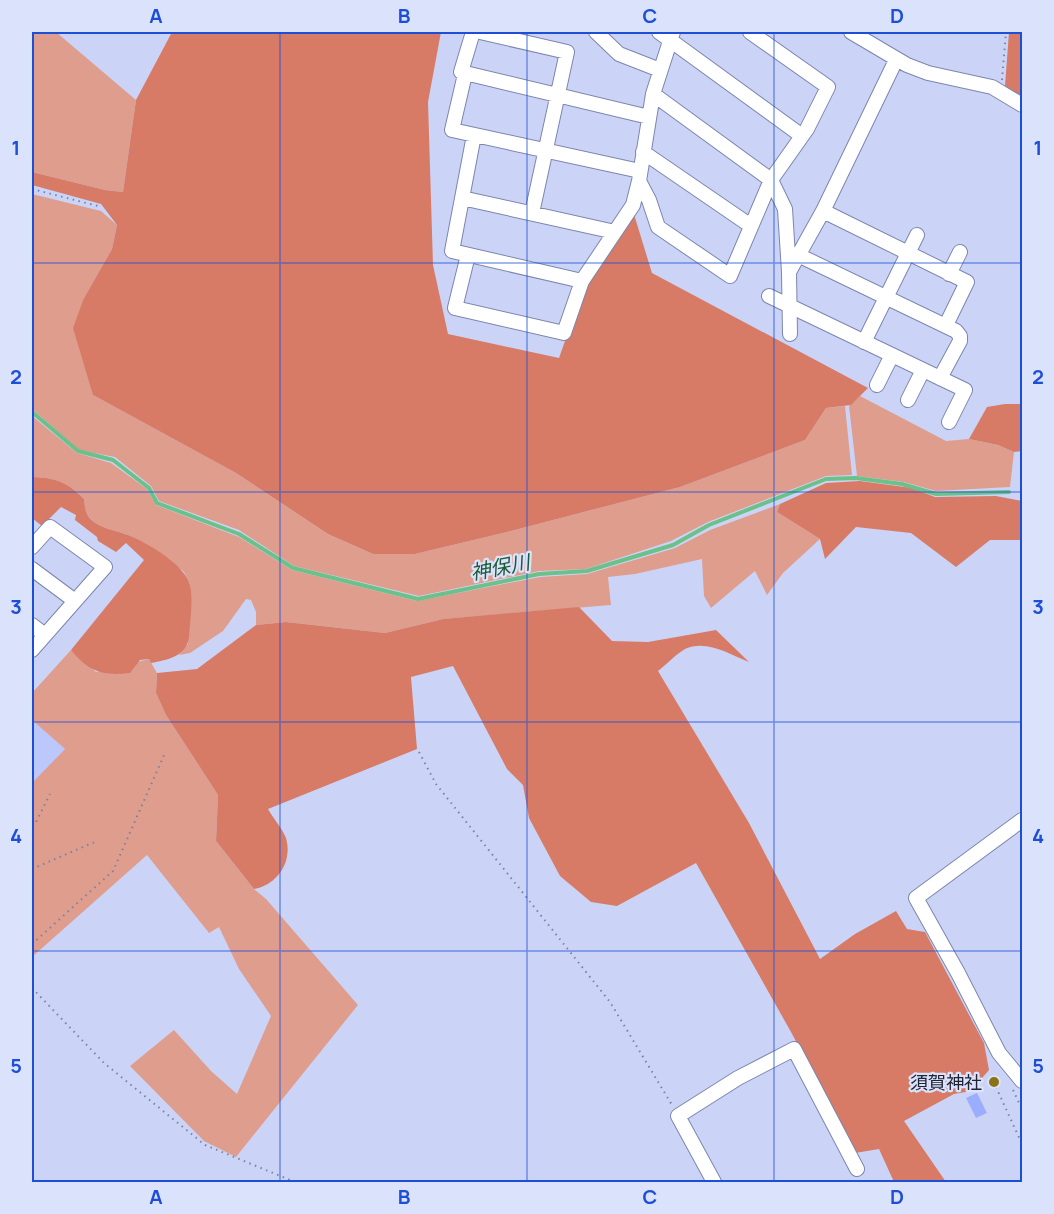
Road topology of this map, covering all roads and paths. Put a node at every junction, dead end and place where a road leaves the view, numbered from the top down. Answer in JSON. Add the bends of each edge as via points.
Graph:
{"nodes":[{"id":1,"x":472,"y":32,"type":"edge"},
{"id":2,"x":480,"y":32,"type":"edge"},
{"id":3,"x":596,"y":32,"type":"edge"},
{"id":4,"x":750,"y":32,"type":"edge"},
{"id":5,"x":851,"y":32,"type":"edge"},
{"id":6,"x":1006,"y":32,"type":"edge"},
{"id":7,"x":667,"y":34,"type":"edge"},
{"id":8,"x":896,"y":60,"type":"junction"},
{"id":9,"x":660,"y":70,"type":"junction"},
{"id":10,"x":465,"y":74,"type":"junction"},
{"id":11,"x":1001,"y":92,"type":"junction"},
{"id":12,"x":652,"y":94,"type":"junction"},
{"id":13,"x":558,"y":95,"type":"junction"},
{"id":14,"x":1023,"y":105,"type":"edge"},
{"id":15,"x":649,"y":117,"type":"junction"},
{"id":16,"x":474,"y":135,"type":"junction"},
{"id":17,"x":802,"y":136,"type":"junction"},
{"id":18,"x":546,"y":150,"type":"junction"},
{"id":19,"x":643,"y":152,"type":"junction"},
{"id":20,"x":639,"y":176,"type":"junction"},
{"id":21,"x":771,"y":180,"type":"junction"},
{"id":22,"x":32,"y":189,"type":"edge"},
{"id":23,"x":462,"y":198,"type":"junction"},
{"id":24,"x":98,"y":206,"type":"dead end"},
{"id":25,"x":823,"y":211,"type":"junction"},
{"id":26,"x":532,"y":213,"type":"junction"},
{"id":27,"x":751,"y":226,"type":"junction"},
{"id":28,"x":615,"y":232,"type":"junction"},
{"id":29,"x":917,"y":235,"type":"dead end"},
{"id":30,"x":960,"y":252,"type":"dead end"},
{"id":31,"x":908,"y":253,"type":"junction"},
{"id":32,"x":468,"y":255,"type":"junction"},
{"id":33,"x":798,"y":255,"type":"junction"},
{"id":34,"x":789,"y":272,"type":"junction"},
{"id":35,"x":949,"y":274,"type":"junction"},
{"id":36,"x":582,"y":280,"type":"junction"},
{"id":37,"x":769,"y":296,"type":"dead end"},
{"id":38,"x":886,"y":297,"type":"junction"},
{"id":39,"x":790,"y":306,"type":"junction"},
{"id":40,"x":946,"y":325,"type":"junction"},
{"id":41,"x":790,"y":334,"type":"dead end"},
{"id":42,"x":864,"y":342,"type":"junction"},
{"id":43,"x":892,"y":355,"type":"junction"},
{"id":44,"x":923,"y":370,"type":"junction"},
{"id":45,"x":940,"y":378,"type":"junction"},
{"id":46,"x":877,"y":385,"type":"dead end"},
{"id":47,"x":908,"y":400,"type":"dead end"},
{"id":48,"x":949,"y":422,"type":"dead end"},
{"id":49,"x":32,"y":547,"type":"edge"},
{"id":50,"x":32,"y":569,"type":"edge"},
{"id":51,"x":75,"y":601,"type":"junction"},
{"id":52,"x":32,"y":625,"type":"edge"},
{"id":53,"x":45,"y":635,"type":"junction"},
{"id":54,"x":32,"y":651,"type":"edge"},
{"id":55,"x":420,"y":752,"type":"dead end"},
{"id":56,"x":165,"y":753,"type":"dead end"},
{"id":57,"x":50,"y":794,"type":"dead end"},
{"id":58,"x":1023,"y":820,"type":"edge"},
{"id":59,"x":32,"y":826,"type":"edge"},
{"id":60,"x":97,"y":842,"type":"dead end"},
{"id":61,"x":32,"y":869,"type":"edge"},
{"id":62,"x":32,"y":944,"type":"edge"},
{"id":63,"x":32,"y":988,"type":"edge"},
{"id":64,"x":1018,"y":1085,"type":"edge"},
{"id":65,"x":996,"y":1088,"type":"dead end"},
{"id":66,"x":1023,"y":1109,"type":"edge"},
{"id":67,"x":678,"y":1116,"type":"junction"},
{"id":68,"x":1023,"y":1144,"type":"edge"},
{"id":69,"x":857,"y":1169,"type":"dead end"},
{"id":70,"x":295,"y":1182,"type":"edge"},
{"id":71,"x":714,"y":1182,"type":"edge"}],
"edges":[{"from":1,"to":10,"type":"street","via":[[460,72]]},
{"from":2,"to":13,"type":"street","via":[[567,52]]},
{"from":3,"to":9,"type":"street","via":[[619,54]]},
{"from":4,"to":17,"type":"street","via":[[828,87]]},
{"from":5,"to":8,"type":"street"},
{"from":6,"to":11,"type":"path"},
{"from":7,"to":9,"type":"street"},
{"from":7,"to":17,"type":"street"},
{"from":8,"to":11,"type":"street","via":[[928,73]]},
{"from":8,"to":25,"type":"street"},
{"from":9,"to":12,"type":"street"},
{"from":10,"to":13,"type":"street"},
{"from":10,"to":16,"type":"street","via":[[452,130]]},
{"from":11,"to":14,"type":"street"},
{"from":12,"to":15,"type":"street"},
{"from":12,"to":21,"type":"street"},
{"from":13,"to":15,"type":"street"},
{"from":13,"to":18,"type":"street"},
{"from":15,"to":19,"type":"street"},
{"from":16,"to":18,"type":"street"},
{"from":16,"to":23,"type":"street"},
{"from":17,"to":21,"type":"street"},
{"from":18,"to":20,"type":"street"},
{"from":18,"to":26,"type":"street"},
{"from":19,"to":20,"type":"street"},
{"from":19,"to":27,"type":"street"},
{"from":20,"to":27,"type":"street","via":[[658,227],[730,276]]},
{"from":20,"to":28,"type":"street","via":[[633,205]]},
{"from":21,"to":27,"type":"street"},
{"from":21,"to":34,"type":"street","via":[[785,209]]},
{"from":22,"to":24,"type":"path"},
{"from":23,"to":26,"type":"street"},
{"from":23,"to":32,"type":"street","via":[[452,252]]},
{"from":25,"to":31,"type":"street"},
{"from":25,"to":33,"type":"street"},
{"from":26,"to":28,"type":"street"},
{"from":28,"to":36,"type":"street"},
{"from":29,"to":31,"type":"street"},
{"from":30,"to":35,"type":"street"},
{"from":31,"to":35,"type":"street"},
{"from":31,"to":38,"type":"street"},
{"from":32,"to":36,"type":"street"},
{"from":32,"to":36,"type":"street","via":[[455,308],[564,333]]},
{"from":33,"to":34,"type":"street"},
{"from":33,"to":38,"type":"street"},
{"from":34,"to":39,"type":"street"},
{"from":35,"to":40,"type":"street","via":[[967,282]]},
{"from":37,"to":39,"type":"street"},
{"from":38,"to":40,"type":"street"},
{"from":38,"to":42,"type":"street"},
{"from":39,"to":41,"type":"street"},
{"from":39,"to":42,"type":"street"},
{"from":40,"to":45,"type":"street","via":[[956,331],[960,341]]},
{"from":42,"to":43,"type":"street"},
{"from":43,"to":44,"type":"street"},
{"from":43,"to":46,"type":"street"},
{"from":44,"to":45,"type":"street"},
{"from":44,"to":47,"type":"street"},
{"from":45,"to":48,"type":"street","via":[[965,390]]},
{"from":49,"to":51,"type":"street","via":[[50,527],[105,567]]},
{"from":50,"to":51,"type":"street"},
{"from":51,"to":53,"type":"street"},
{"from":52,"to":53,"type":"street"},
{"from":53,"to":54,"type":"street"},
{"from":55,"to":67,"type":"path","via":[[435,784],[610,1002]]},
{"from":56,"to":62,"type":"path","via":[[113,871]]},
{"from":57,"to":59,"type":"path"},
{"from":58,"to":64,"type":"street","via":[[916,898]]},
{"from":60,"to":61,"type":"path"},
{"from":63,"to":70,"type":"path","via":[[104,1063],[205,1145]]},
{"from":64,"to":66,"type":"path"},
{"from":65,"to":68,"type":"path"},
{"from":67,"to":69,"type":"street","via":[[794,1049]]},
{"from":67,"to":71,"type":"street"}]}
